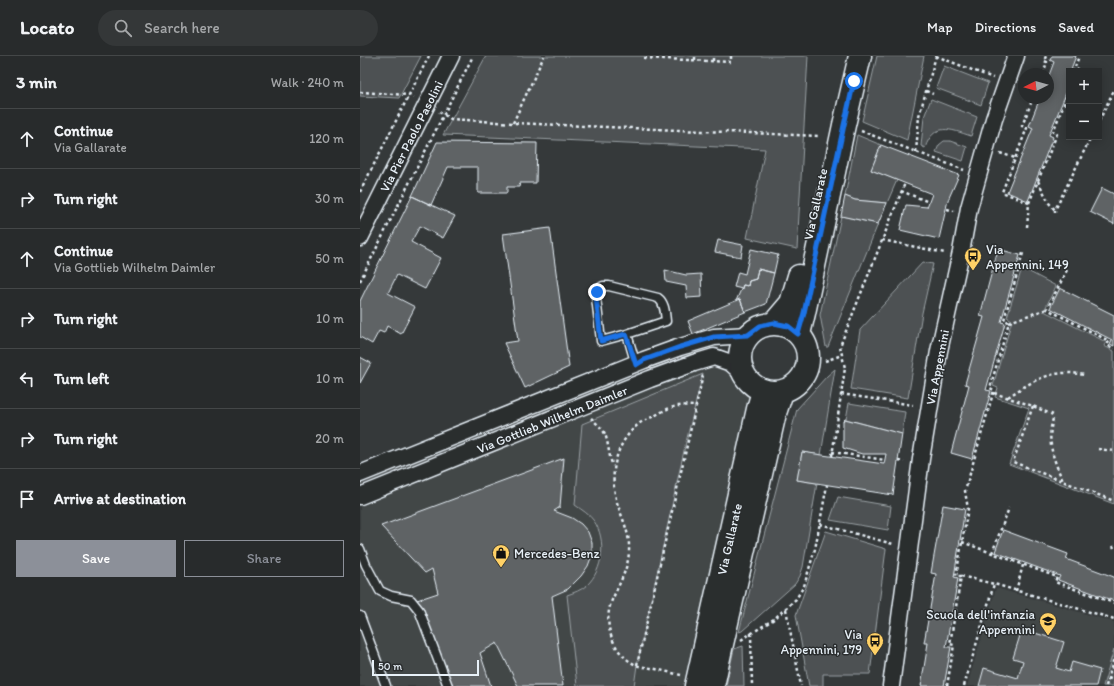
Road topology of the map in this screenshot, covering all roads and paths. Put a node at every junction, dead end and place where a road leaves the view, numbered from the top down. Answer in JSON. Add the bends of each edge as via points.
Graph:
{"nodes":[{"id":1,"x":429,"y":56,"type":"edge"},
{"id":2,"x":451,"y":56,"type":"edge"},
{"id":3,"x":473,"y":56,"type":"edge"},
{"id":4,"x":544,"y":56,"type":"edge"},
{"id":5,"x":695,"y":56,"type":"edge"},
{"id":6,"x":713,"y":56,"type":"edge"},
{"id":7,"x":731,"y":56,"type":"edge"},
{"id":8,"x":847,"y":56,"type":"edge"},
{"id":9,"x":860,"y":56,"type":"edge"},
{"id":10,"x":936,"y":56,"type":"edge"},
{"id":11,"x":1016,"y":56,"type":"edge"},
{"id":12,"x":1046,"y":56,"type":"edge"},
{"id":13,"x":1079,"y":56,"type":"edge"},
{"id":14,"x":644,"y":58,"type":"dead end"},
{"id":15,"x":678,"y":58,"type":"edge"},
{"id":16,"x":695,"y":60,"type":"junction"},
{"id":17,"x":713,"y":61,"type":"junction"},
{"id":18,"x":1045,"y":68,"type":"edge"},
{"id":19,"x":1076,"y":68,"type":"edge"},
{"id":20,"x":997,"y":80,"type":"dead end"},
{"id":21,"x":926,"y":91,"type":"junction"},
{"id":22,"x":360,"y":92,"type":"edge"},
{"id":23,"x":1114,"y":92,"type":"edge"},
{"id":24,"x":933,"y":94,"type":"dead end"},
{"id":25,"x":409,"y":95,"type":"junction"},
{"id":26,"x":1066,"y":98,"type":"edge"},
{"id":27,"x":418,"y":100,"type":"dead end"},
{"id":28,"x":1031,"y":104,"type":"edge"},
{"id":29,"x":437,"y":111,"type":"dead end"},
{"id":30,"x":444,"y":115,"type":"junction"},
{"id":31,"x":1102,"y":115,"type":"edge"},
{"id":32,"x":513,"y":123,"type":"junction"},
{"id":33,"x":860,"y":130,"type":"dead end"},
{"id":34,"x":820,"y":136,"type":"dead end"},
{"id":35,"x":1090,"y":140,"type":"edge"},
{"id":36,"x":916,"y":152,"type":"junction"},
{"id":37,"x":1000,"y":152,"type":"dead end"},
{"id":38,"x":1015,"y":158,"type":"junction"},
{"id":39,"x":968,"y":172,"type":"dead end"},
{"id":40,"x":1038,"y":181,"type":"junction"},
{"id":41,"x":905,"y":183,"type":"dead end"},
{"id":42,"x":901,"y":191,"type":"junction"},
{"id":43,"x":360,"y":192,"type":"edge"},
{"id":44,"x":929,"y":202,"type":"dead end"},
{"id":45,"x":1029,"y":203,"type":"junction"},
{"id":46,"x":946,"y":209,"type":"dead end"},
{"id":47,"x":955,"y":212,"type":"dead end"},
{"id":48,"x":1027,"y":227,"type":"dead end"},
{"id":49,"x":360,"y":238,"type":"edge"},
{"id":50,"x":882,"y":240,"type":"junction"},
{"id":51,"x":1023,"y":252,"type":"dead end"},
{"id":52,"x":945,"y":253,"type":"dead end"},
{"id":53,"x":1067,"y":270,"type":"dead end"},
{"id":54,"x":360,"y":281,"type":"edge"},
{"id":55,"x":1047,"y":309,"type":"junction"},
{"id":56,"x":1009,"y":322,"type":"junction"},
{"id":57,"x":774,"y":323,"type":"junction"},
{"id":58,"x":626,"y":334,"type":"junction"},
{"id":59,"x":798,"y":334,"type":"junction"},
{"id":60,"x":748,"y":335,"type":"junction"},
{"id":61,"x":1114,"y":349,"type":"edge"},
{"id":62,"x":842,"y":355,"type":"junction"},
{"id":63,"x":825,"y":361,"type":"dead end"},
{"id":64,"x":640,"y":363,"type":"junction"},
{"id":65,"x":703,"y":374,"type":"dead end"},
{"id":66,"x":743,"y":374,"type":"junction"},
{"id":67,"x":1084,"y":375,"type":"dead end"},
{"id":68,"x":650,"y":379,"type":"junction"},
{"id":69,"x":773,"y":392,"type":"junction"},
{"id":70,"x":994,"y":393,"type":"dead end"},
{"id":71,"x":841,"y":394,"type":"junction"},
{"id":72,"x":1008,"y":397,"type":"junction"},
{"id":73,"x":697,"y":406,"type":"junction"},
{"id":74,"x":913,"y":406,"type":"dead end"},
{"id":75,"x":1033,"y":406,"type":"junction"},
{"id":76,"x":587,"y":414,"type":"dead end"},
{"id":77,"x":1053,"y":415,"type":"dead end"},
{"id":78,"x":1054,"y":419,"type":"dead end"},
{"id":79,"x":1098,"y":449,"type":"dead end"},
{"id":80,"x":1114,"y":450,"type":"edge"},
{"id":81,"x":885,"y":460,"type":"dead end"},
{"id":82,"x":898,"y":462,"type":"dead end"},
{"id":83,"x":904,"y":462,"type":"dead end"},
{"id":84,"x":614,"y":466,"type":"junction"},
{"id":85,"x":360,"y":474,"type":"edge"},
{"id":86,"x":1063,"y":482,"type":"junction"},
{"id":87,"x":827,"y":485,"type":"dead end"},
{"id":88,"x":360,"y":496,"type":"edge"},
{"id":89,"x":1114,"y":501,"type":"edge"},
{"id":90,"x":1009,"y":508,"type":"dead end"},
{"id":91,"x":820,"y":524,"type":"junction"},
{"id":92,"x":962,"y":542,"type":"junction"},
{"id":93,"x":893,"y":544,"type":"dead end"},
{"id":94,"x":360,"y":549,"type":"edge"},
{"id":95,"x":992,"y":553,"type":"junction"},
{"id":96,"x":1023,"y":565,"type":"junction"},
{"id":97,"x":961,"y":576,"type":"junction"},
{"id":98,"x":994,"y":584,"type":"junction"},
{"id":99,"x":1016,"y":591,"type":"junction"},
{"id":100,"x":1114,"y":603,"type":"edge"},
{"id":101,"x":786,"y":608,"type":"junction"},
{"id":102,"x":360,"y":616,"type":"edge"},
{"id":103,"x":1114,"y":619,"type":"edge"},
{"id":104,"x":751,"y":634,"type":"junction"},
{"id":105,"x":720,"y":653,"type":"junction"},
{"id":106,"x":1114,"y":658,"type":"edge"},
{"id":107,"x":637,"y":666,"type":"junction"},
{"id":108,"x":1108,"y":678,"type":"junction"},
{"id":109,"x":1114,"y":680,"type":"edge"},
{"id":110,"x":690,"y":681,"type":"edge"},
{"id":111,"x":386,"y":686,"type":"edge"},
{"id":112,"x":448,"y":686,"type":"edge"},
{"id":113,"x":713,"y":686,"type":"edge"},
{"id":114,"x":752,"y":686,"type":"edge"},
{"id":115,"x":801,"y":686,"type":"edge"},
{"id":116,"x":891,"y":686,"type":"edge"},
{"id":117,"x":947,"y":686,"type":"edge"},
{"id":118,"x":964,"y":686,"type":"edge"},
{"id":119,"x":1106,"y":686,"type":"edge"}],
"edges":[{"from":1,"to":25,"type":"path"},
{"from":2,"to":49,"type":"street","name":"Via Pier Paolo Pasolini"},
{"from":3,"to":30,"type":"path"},
{"from":4,"to":32,"type":"path"},
{"from":5,"to":16,"type":"path"},
{"from":6,"to":17,"type":"path"},
{"from":7,"to":17,"type":"path","via":[[731,62]]},
{"from":8,"to":57,"type":"main road","name":"Via Gallarate","via":[[800,273],[791,303]]},
{"from":9,"to":59,"type":"main road","name":"Via Gallarate"},
{"from":10,"to":20,"type":"path"},
{"from":10,"to":21,"type":"path"},
{"from":11,"to":116,"type":"street","name":"Via Appennini","via":[[994,119],[969,208],[939,351],[920,466]]},
{"from":12,"to":18,"type":"path"},
{"from":13,"to":19,"type":"path"},
{"from":14,"to":15,"type":"path"},
{"from":15,"to":16,"type":"path"},
{"from":16,"to":17,"type":"path"},
{"from":21,"to":24,"type":"path"},
{"from":21,"to":36,"type":"path","via":[[919,116]]},
{"from":22,"to":25,"type":"path"},
{"from":23,"to":31,"type":"path"},
{"from":25,"to":27,"type":"path"},
{"from":25,"to":43,"type":"path"},
{"from":26,"to":40,"type":"path","via":[[1052,132],[1056,134]]},
{"from":28,"to":38,"type":"path","via":[[1022,126],[1027,128]]},
{"from":29,"to":30,"type":"path"},
{"from":30,"to":32,"type":"path","via":[[451,119]]},
{"from":30,"to":54,"type":"path"},
{"from":32,"to":34,"type":"path"},
{"from":33,"to":36,"type":"path"},
{"from":35,"to":40,"type":"path","via":[[1055,211]]},
{"from":36,"to":39,"type":"path"},
{"from":37,"to":38,"type":"path"},
{"from":38,"to":45,"type":"path","via":[[1002,192]]},
{"from":40,"to":45,"type":"path"},
{"from":41,"to":42,"type":"path"},
{"from":42,"to":44,"type":"path"},
{"from":42,"to":50,"type":"path"},
{"from":45,"to":48,"type":"path"},
{"from":46,"to":47,"type":"path"},
{"from":50,"to":52,"type":"path"},
{"from":50,"to":62,"type":"path","via":[[840,346]]},
{"from":51,"to":56,"type":"path","via":[[1004,320]]},
{"from":53,"to":55,"type":"path"},
{"from":55,"to":56,"type":"path"},
{"from":55,"to":61,"type":"path","via":[[1109,341],[1107,346]]},
{"from":56,"to":92,"type":"path","via":[[990,388],[994,390],[966,491],[968,508]]},
{"from":57,"to":59,"type":"main road","via":[[788,326]]},
{"from":57,"to":60,"type":"main road","via":[[760,326]]},
{"from":58,"to":58,"type":"lane","via":[[666,321],[661,300],[609,286],[599,287],[596,297],[601,341]]},
{"from":58,"to":64,"type":"lane"},
{"from":59,"to":69,"type":"main road","via":[[805,342],[808,352],[804,376],[794,386]]},
{"from":60,"to":64,"type":"street","name":"Via Gottlieb Wilhelm Daimler","via":[[714,337]]},
{"from":60,"to":66,"type":"main road","via":[[740,354]]},
{"from":62,"to":63,"type":"path"},
{"from":62,"to":71,"type":"path","via":[[845,368]]},
{"from":64,"to":68,"type":"lane"},
{"from":64,"to":85,"type":"street","name":"Via Gottlieb Wilhelm Daimler"},
{"from":65,"to":73,"type":"path"},
{"from":66,"to":68,"type":"street","name":"Via Gottlieb Wilhelm Daimler","via":[[731,363],[714,357]]},
{"from":66,"to":69,"type":"main road","via":[[752,385]]},
{"from":67,"to":72,"type":"path","via":[[1054,374],[1039,379]]},
{"from":68,"to":88,"type":"street","name":"Via Gottlieb Wilhelm Daimler"},
{"from":69,"to":105,"type":"main road","name":"Via Gallarate","via":[[775,413]]},
{"from":69,"to":110,"type":"main road","name":"Via Gallarate","via":[[758,409]]},
{"from":70,"to":72,"type":"path"},
{"from":71,"to":74,"type":"path"},
{"from":71,"to":81,"type":"path","via":[[832,454]]},
{"from":72,"to":75,"type":"path"},
{"from":73,"to":84,"type":"path","via":[[678,406],[640,423],[621,445]]},
{"from":73,"to":107,"type":"path"},
{"from":75,"to":77,"type":"path"},
{"from":75,"to":86,"type":"path","via":[[1013,462]]},
{"from":76,"to":84,"type":"path","via":[[604,432]]},
{"from":78,"to":86,"type":"path","via":[[1051,430],[1052,450]]},
{"from":79,"to":80,"type":"path"},
{"from":82,"to":83,"type":"path"},
{"from":84,"to":107,"type":"path","via":[[615,495],[628,535],[629,555],[627,569],[611,602],[609,629],[614,643]]},
{"from":86,"to":89,"type":"path"},
{"from":87,"to":91,"type":"path"},
{"from":90,"to":95,"type":"path"},
{"from":91,"to":93,"type":"path"},
{"from":91,"to":101,"type":"path","via":[[804,586],[796,599]]},
{"from":92,"to":95,"type":"path"},
{"from":92,"to":97,"type":"path","via":[[956,576]]},
{"from":94,"to":112,"type":"lane","via":[[380,592],[411,600],[419,610]]},
{"from":95,"to":96,"type":"path"},
{"from":96,"to":99,"type":"path"},
{"from":96,"to":100,"type":"path","via":[[1057,577],[1055,582]]},
{"from":97,"to":98,"type":"path"},
{"from":97,"to":117,"type":"path","via":[[950,644],[954,645]]},
{"from":98,"to":99,"type":"path"},
{"from":98,"to":118,"type":"path"},
{"from":99,"to":103,"type":"path"},
{"from":101,"to":104,"type":"path"},
{"from":101,"to":115,"type":"path"},
{"from":102,"to":111,"type":"lane"},
{"from":104,"to":105,"type":"path"},
{"from":104,"to":114,"type":"path"},
{"from":105,"to":113,"type":"main road","name":"Via Gallarate"},
{"from":106,"to":108,"type":"path"},
{"from":107,"to":110,"type":"path"},
{"from":108,"to":109,"type":"path"},
{"from":108,"to":119,"type":"path"}]}
